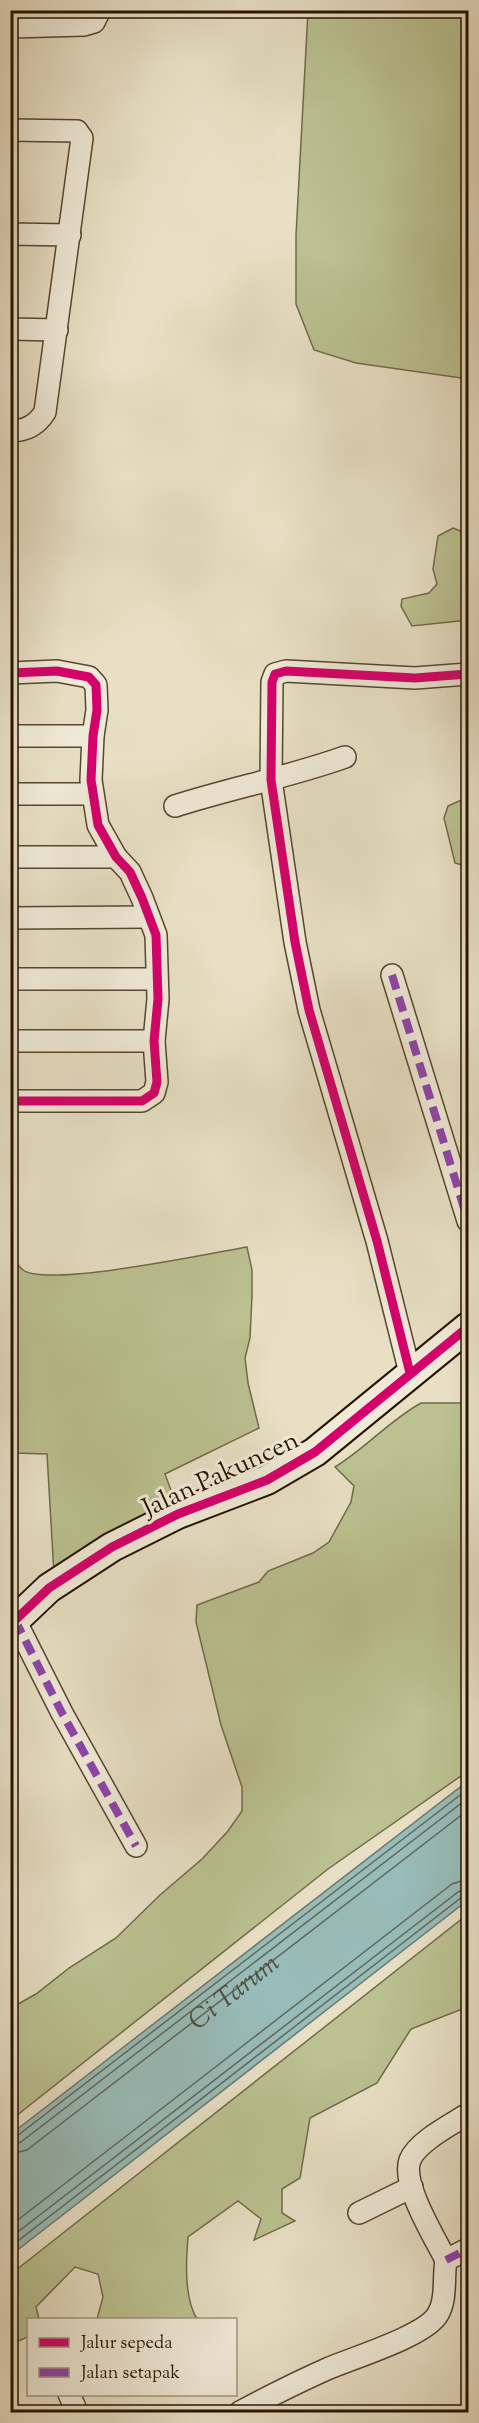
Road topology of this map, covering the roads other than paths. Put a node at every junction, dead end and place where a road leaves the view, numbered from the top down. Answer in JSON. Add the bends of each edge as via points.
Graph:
{"nodes":[{"id":1,"x":100,"y":10,"type":"edge"},
{"id":2,"x":10,"y":27,"type":"edge"},
{"id":3,"x":10,"y":130,"type":"edge"},
{"id":4,"x":10,"y":234,"type":"edge"},
{"id":5,"x":70,"y":235,"type":"junction"},
{"id":6,"x":10,"y":329,"type":"edge"},
{"id":7,"x":57,"y":330,"type":"junction"},
{"id":8,"x":10,"y":430,"type":"edge"},
{"id":9,"x":10,"y":673,"type":"edge"},
{"id":10,"x":468,"y":674,"type":"edge"},
{"id":11,"x":10,"y":736,"type":"edge"},
{"id":12,"x":93,"y":736,"type":"junction"},
{"id":13,"x":345,"y":757,"type":"dead end"},
{"id":14,"x":271,"y":780,"type":"junction"},
{"id":15,"x":10,"y":794,"type":"edge"},
{"id":16,"x":92,"y":794,"type":"junction"},
{"id":17,"x":175,"y":806,"type":"dead end"},
{"id":18,"x":10,"y":857,"type":"edge"},
{"id":19,"x":116,"y":857,"type":"junction"},
{"id":20,"x":150,"y":917,"type":"junction"},
{"id":21,"x":10,"y":918,"type":"edge"},
{"id":22,"x":392,"y":975,"type":"dead end"},
{"id":23,"x":156,"y":979,"type":"junction"},
{"id":24,"x":10,"y":980,"type":"edge"},
{"id":25,"x":10,"y":1041,"type":"edge"},
{"id":26,"x":154,"y":1041,"type":"junction"},
{"id":27,"x":10,"y":1101,"type":"edge"},
{"id":28,"x":468,"y":1221,"type":"edge"},
{"id":29,"x":468,"y":1327,"type":"edge"},
{"id":30,"x":410,"y":1373,"type":"junction"},
{"id":31,"x":13,"y":1622,"type":"edge"},
{"id":32,"x":136,"y":1846,"type":"dead end"},
{"id":33,"x":468,"y":2114,"type":"edge"},
{"id":34,"x":412,"y":2187,"type":"junction"},
{"id":35,"x":359,"y":2213,"type":"dead end"},
{"id":36,"x":468,"y":2248,"type":"edge"},
{"id":37,"x":446,"y":2260,"type":"junction"},
{"id":38,"x":70,"y":2396,"type":"edge"},
{"id":39,"x":77,"y":2412,"type":"edge"},
{"id":40,"x":240,"y":2412,"type":"edge"}],
"edges":[{"from":1,"to":2,"type":"street","via":[[94,22],[84,25]]},
{"from":3,"to":5,"type":"street","via":[[66,129],[77,131],[82,138]]},
{"from":4,"to":5,"type":"street"},
{"from":5,"to":7,"type":"street"},
{"from":6,"to":7,"type":"street"},
{"from":7,"to":8,"type":"street","via":[[45,412],[34,426]]},
{"from":9,"to":12,"type":"street","via":[[57,672],[89,677],[96,685]]},
{"from":10,"to":14,"type":"street","via":[[415,678],[286,671],[275,674]]},
{"from":11,"to":12,"type":"street"},
{"from":12,"to":16,"type":"street"},
{"from":13,"to":14,"type":"street"},
{"from":14,"to":17,"type":"street"},
{"from":14,"to":30,"type":"street","via":[[309,1010],[377,1241]]},
{"from":15,"to":16,"type":"street"},
{"from":16,"to":19,"type":"street","via":[[98,825]]},
{"from":18,"to":19,"type":"street"},
{"from":19,"to":20,"type":"street","via":[[130,872]]},
{"from":20,"to":21,"type":"street"},
{"from":20,"to":23,"type":"street","via":[[156,935]]},
{"from":22,"to":28,"type":"street"},
{"from":23,"to":24,"type":"street"},
{"from":23,"to":26,"type":"street"},
{"from":25,"to":26,"type":"street"},
{"from":26,"to":27,"type":"street","via":[[157,1082],[154,1093],[142,1101]]},
{"from":29,"to":30,"type":"street","name":"Jalan Pakuncen"},
{"from":30,"to":31,"type":"street","name":"Jalan Pakuncen","via":[[315,1452],[267,1480],[178,1514],[112,1547],[49,1588]]},
{"from":31,"to":32,"type":"street"},
{"from":33,"to":34,"type":"street","via":[[416,2151],[408,2176]]},
{"from":34,"to":35,"type":"street"},
{"from":34,"to":37,"type":"street"},
{"from":36,"to":37,"type":"street"},
{"from":37,"to":40,"type":"street","via":[[443,2298],[439,2314],[430,2324]]},
{"from":38,"to":39,"type":"street"}]}
